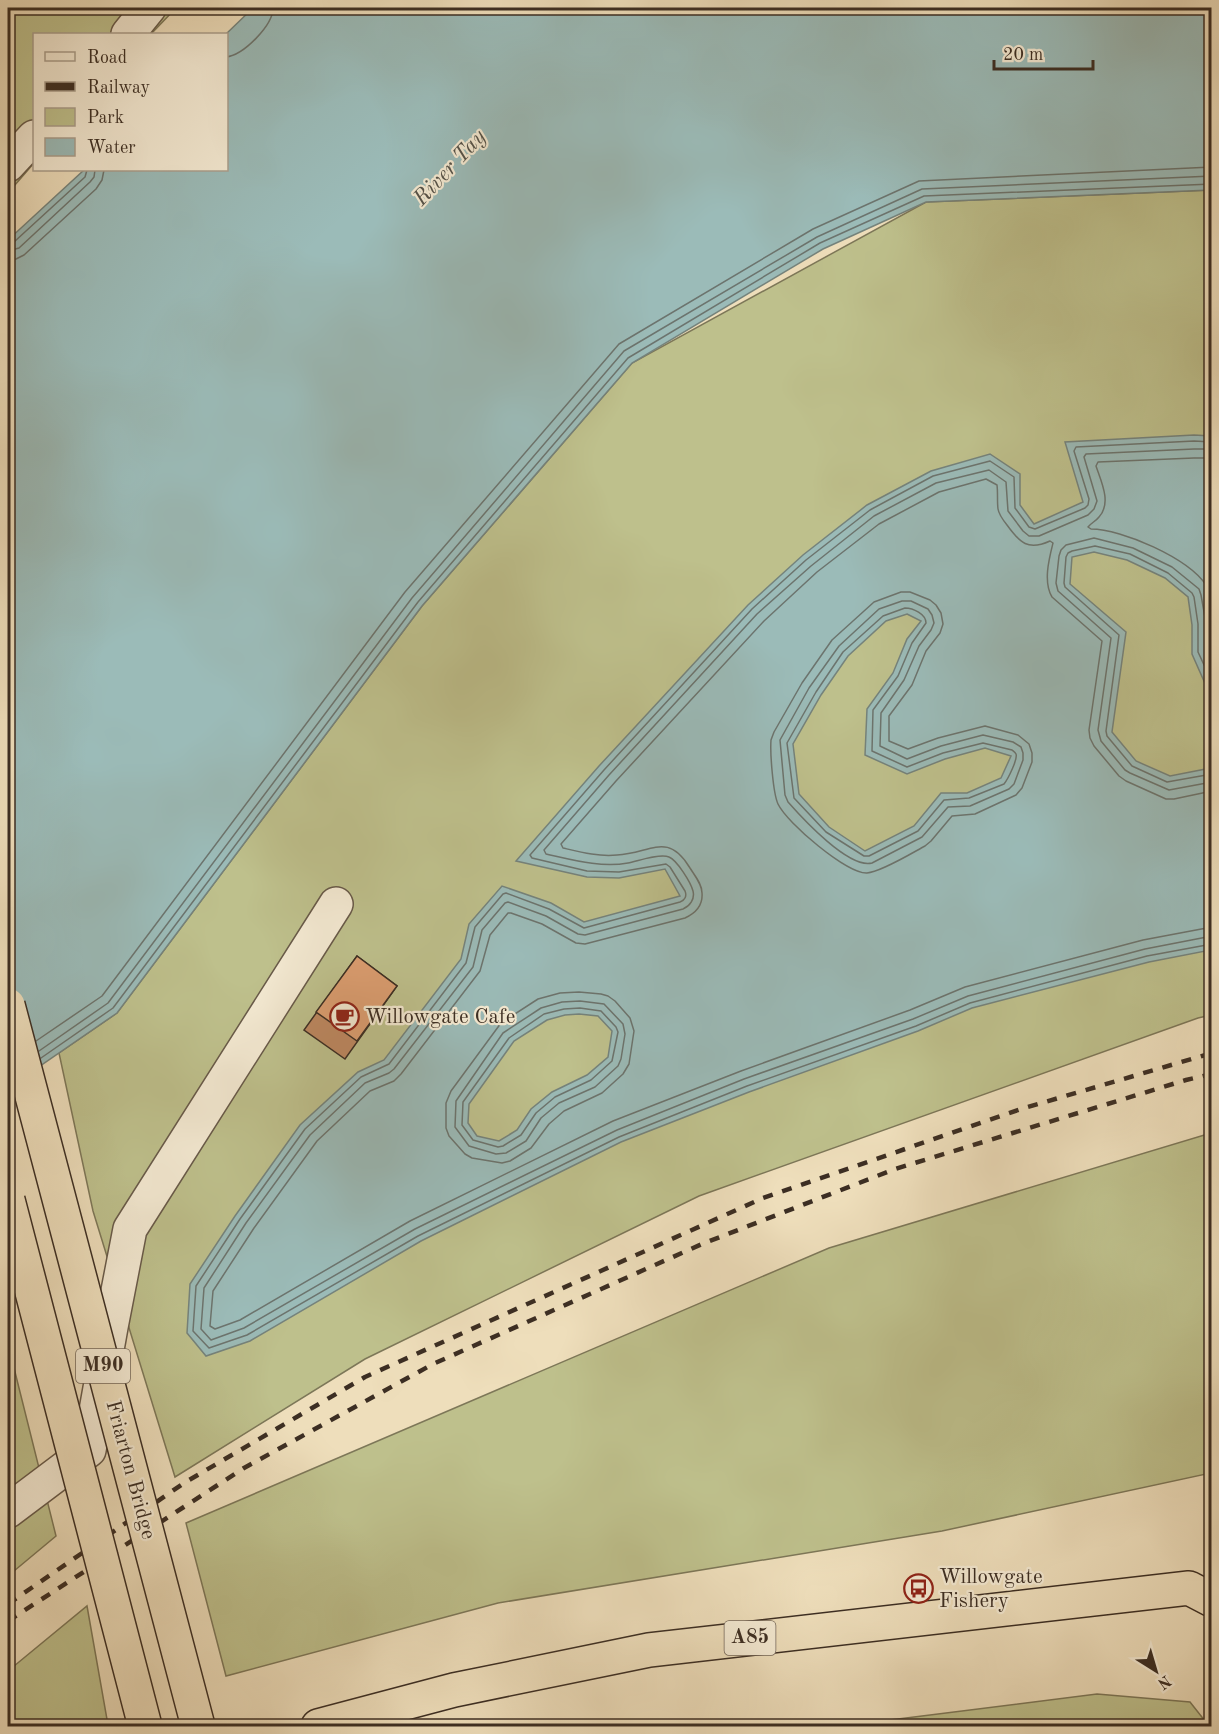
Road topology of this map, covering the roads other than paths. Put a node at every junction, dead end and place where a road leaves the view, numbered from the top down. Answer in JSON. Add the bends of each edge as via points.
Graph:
{"nodes":[{"id":1,"x":149,"y":8,"type":"edge"},
{"id":2,"x":129,"y":33,"type":"edge"},
{"id":3,"x":33,"y":138,"type":"edge"},
{"id":4,"x":8,"y":165,"type":"edge"},
{"id":5,"x":336,"y":904,"type":"dead end"},
{"id":6,"x":8,"y":1005,"type":"edge"},
{"id":7,"x":8,"y":1200,"type":"edge"},
{"id":8,"x":8,"y":1511,"type":"edge"},
{"id":9,"x":1200,"y":1594,"type":"edge"},
{"id":10,"x":145,"y":1726,"type":"edge"},
{"id":11,"x":198,"y":1726,"type":"edge"},
{"id":12,"x":318,"y":1726,"type":"edge"}],
"edges":[{"from":1,"to":2,"type":"lane"},
{"from":3,"to":4,"type":"lane"},
{"from":5,"to":8,"type":"lane","via":[[130,1229],[89,1450]]},
{"from":6,"to":11,"type":"highway","name":"Friarton Bridge","number":"M90","bridge":true},
{"from":7,"to":10,"type":"highway","number":"M90","bridge":true},
{"from":9,"to":12,"type":"highway","number":"A85","via":[[649,1650],[454,1690]]}]}
